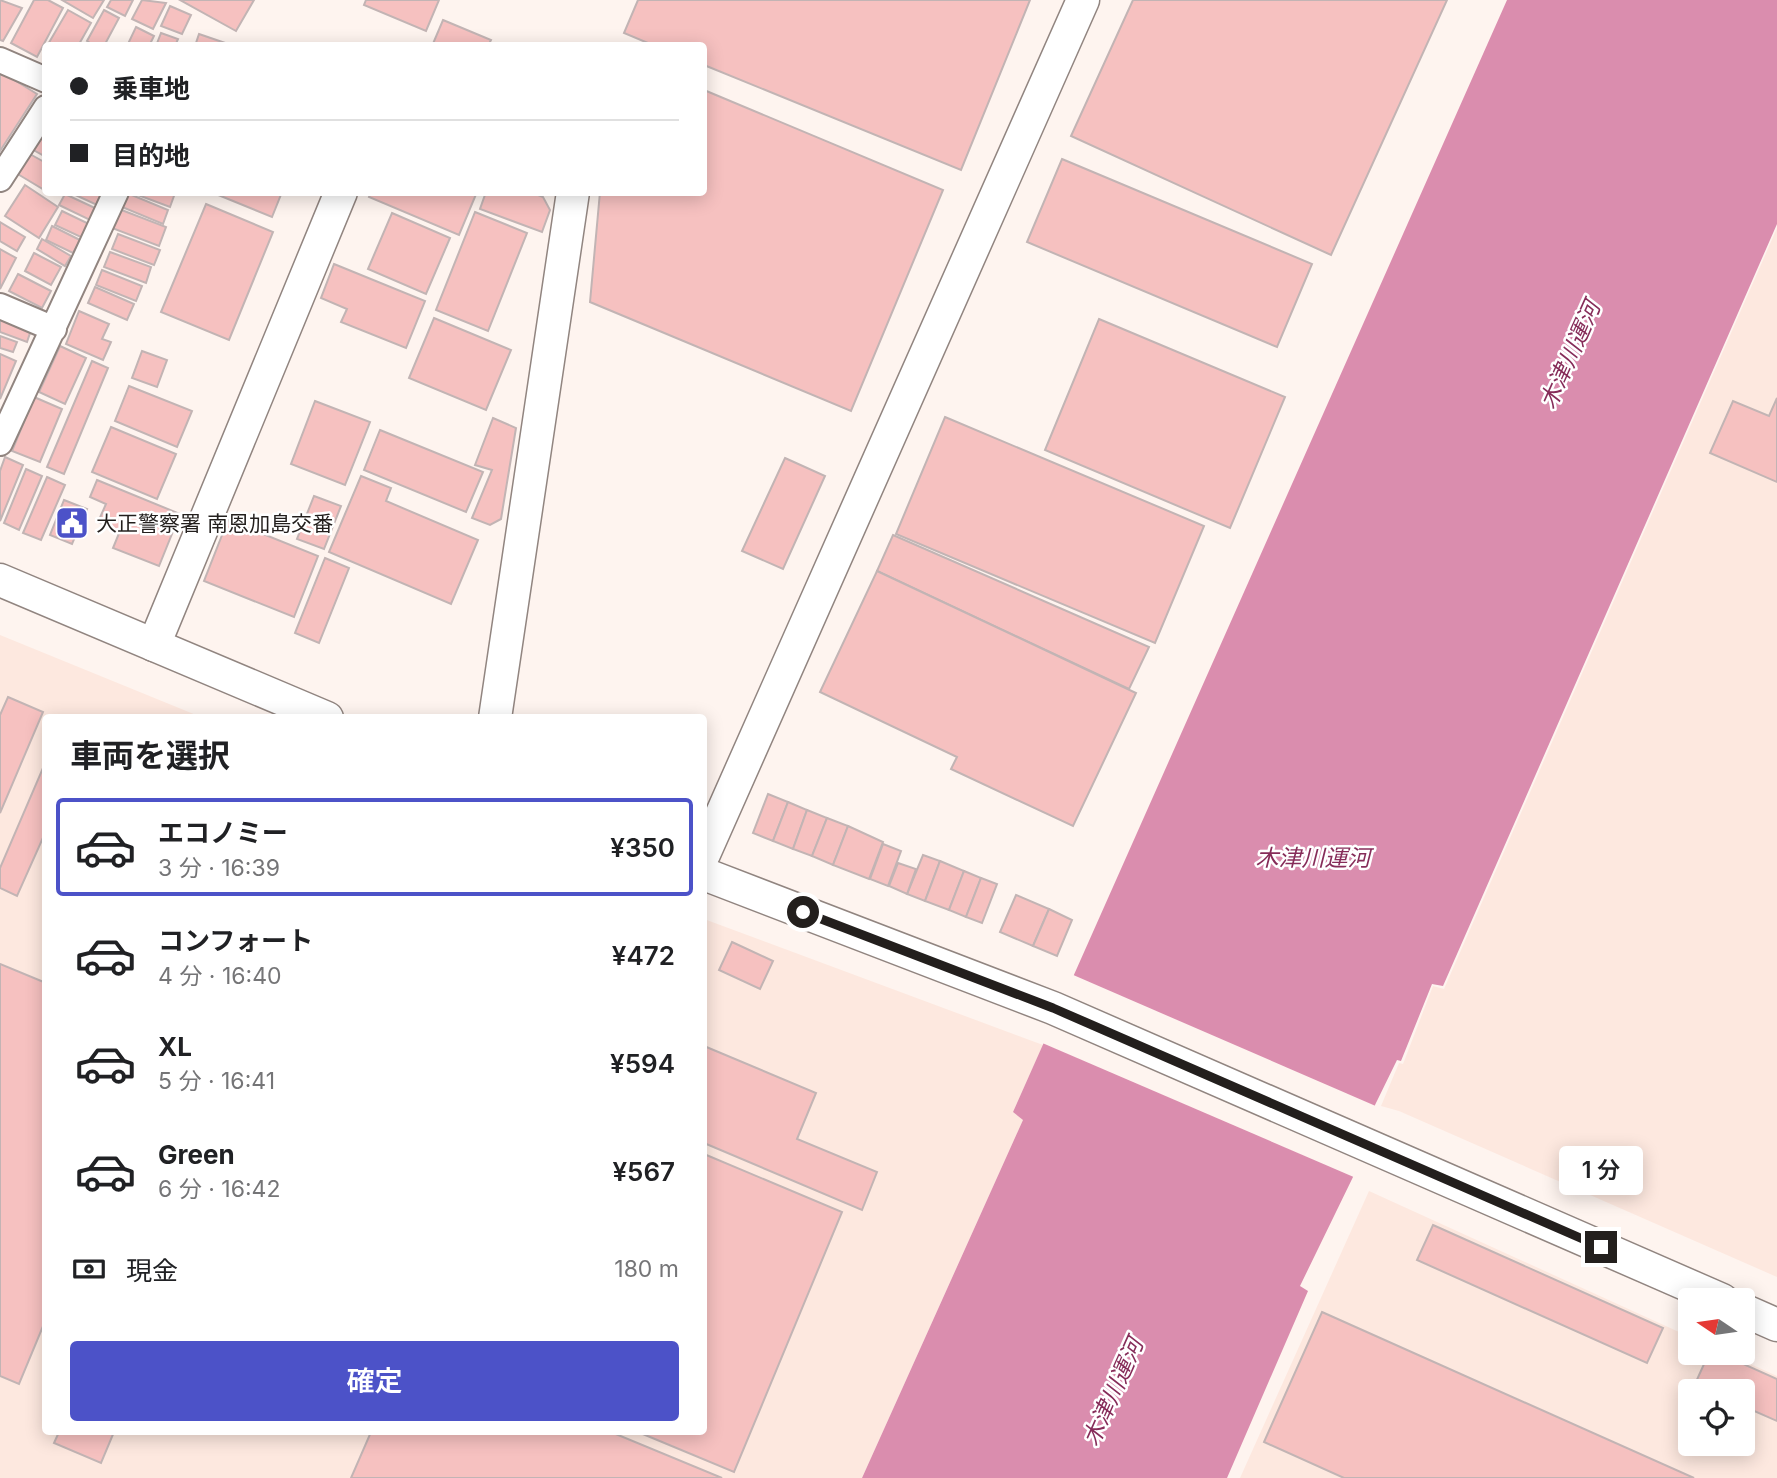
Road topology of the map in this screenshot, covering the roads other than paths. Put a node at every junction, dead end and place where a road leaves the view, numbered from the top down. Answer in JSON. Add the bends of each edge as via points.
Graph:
{"nodes":[{"id":1,"x":1083,"y":0,"type":"edge"},
{"id":2,"x":0,"y":60,"type":"edge"},
{"id":3,"x":42,"y":78,"type":"edge"},
{"id":4,"x":42,"y":114,"type":"edge"},
{"id":5,"x":0,"y":178,"type":"edge"},
{"id":6,"x":114,"y":196,"type":"edge"},
{"id":7,"x":339,"y":196,"type":"edge"},
{"id":8,"x":572,"y":196,"type":"edge"},
{"id":9,"x":0,"y":306,"type":"edge"},
{"id":10,"x":54,"y":329,"type":"junction"},
{"id":11,"x":0,"y":443,"type":"edge"},
{"id":12,"x":0,"y":580,"type":"edge"},
{"id":13,"x":154,"y":645,"type":"junction"},
{"id":14,"x":318,"y":714,"type":"edge"},
{"id":15,"x":496,"y":714,"type":"edge"},
{"id":16,"x":707,"y":847,"type":"edge"},
{"id":17,"x":707,"y":875,"type":"edge"},
{"id":18,"x":1695,"y":1288,"type":"edge"},
{"id":19,"x":1755,"y":1315,"type":"edge"},
{"id":20,"x":1777,"y":1325,"type":"edge"}],
"edges":[{"from":1,"to":16,"type":"street"},
{"from":2,"to":3,"type":"street"},
{"from":4,"to":5,"type":"street"},
{"from":6,"to":10,"type":"street"},
{"from":7,"to":13,"type":"street"},
{"from":8,"to":15,"type":"street"},
{"from":9,"to":10,"type":"street"},
{"from":10,"to":11,"type":"street"},
{"from":12,"to":13,"type":"street"},
{"from":13,"to":14,"type":"street"},
{"from":17,"to":18,"type":"street","via":[[1053,1008]]},
{"from":19,"to":20,"type":"street"}]}
